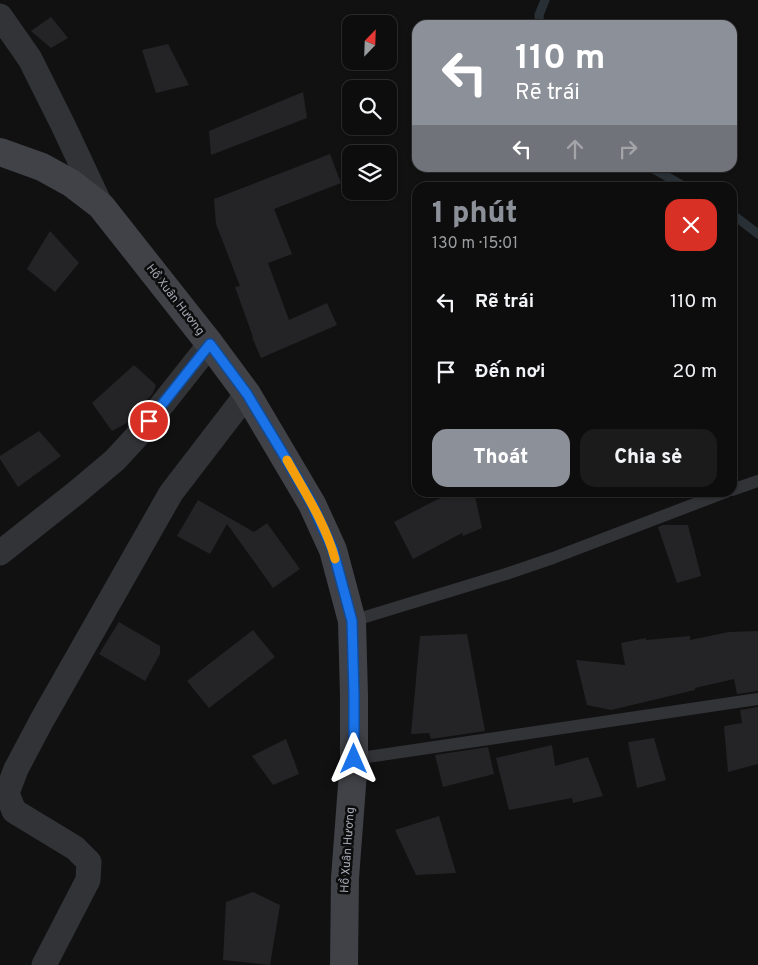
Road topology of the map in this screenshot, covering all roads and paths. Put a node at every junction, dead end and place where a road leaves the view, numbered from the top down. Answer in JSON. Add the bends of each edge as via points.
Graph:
{"nodes":[{"id":1,"x":0,"y":16,"type":"edge"},
{"id":2,"x":0,"y":152,"type":"edge"},
{"id":3,"x":101,"y":206,"type":"junction"},
{"id":4,"x":210,"y":344,"type":"junction"},
{"id":5,"x":247,"y":394,"type":"junction"},
{"id":6,"x":758,"y":480,"type":"edge"},
{"id":7,"x":737,"y":488,"type":"edge"},
{"id":8,"x":713,"y":497,"type":"edge"},
{"id":9,"x":0,"y":553,"type":"edge"},
{"id":10,"x":352,"y":621,"type":"junction"},
{"id":11,"x":758,"y":699,"type":"edge"},
{"id":12,"x":354,"y":759,"type":"junction"},
{"id":13,"x":44,"y":965,"type":"edge"},
{"id":14,"x":344,"y":965,"type":"edge"}],
"edges":[{"from":1,"to":3,"type":"street","via":[[30,59]]},
{"from":2,"to":3,"type":"main road","name":"Hồ Xuân Hương","via":[[42,167],[71,183]]},
{"from":3,"to":4,"type":"main road","name":"Hồ Xuân Hương"},
{"from":4,"to":5,"type":"main road","name":"Hồ Xuân Hương"},
{"from":4,"to":9,"type":"street","via":[[138,435],[114,460]]},
{"from":5,"to":10,"type":"main road","name":"Hồ Xuân Hương","via":[[312,504],[333,550]]},
{"from":5,"to":13,"type":"street","via":[[170,493],[42,720],[7,793],[14,812],[75,848],[89,862],[88,880]]},
{"from":6,"to":7,"type":"lane"},
{"from":8,"to":10,"type":"lane","via":[[553,558]]},
{"from":10,"to":12,"type":"main road","name":"Hồ Xuân Hương"},
{"from":11,"to":12,"type":"lane"},
{"from":12,"to":14,"type":"main road","name":"Hồ Xuân Hương","via":[[345,878]]}]}
